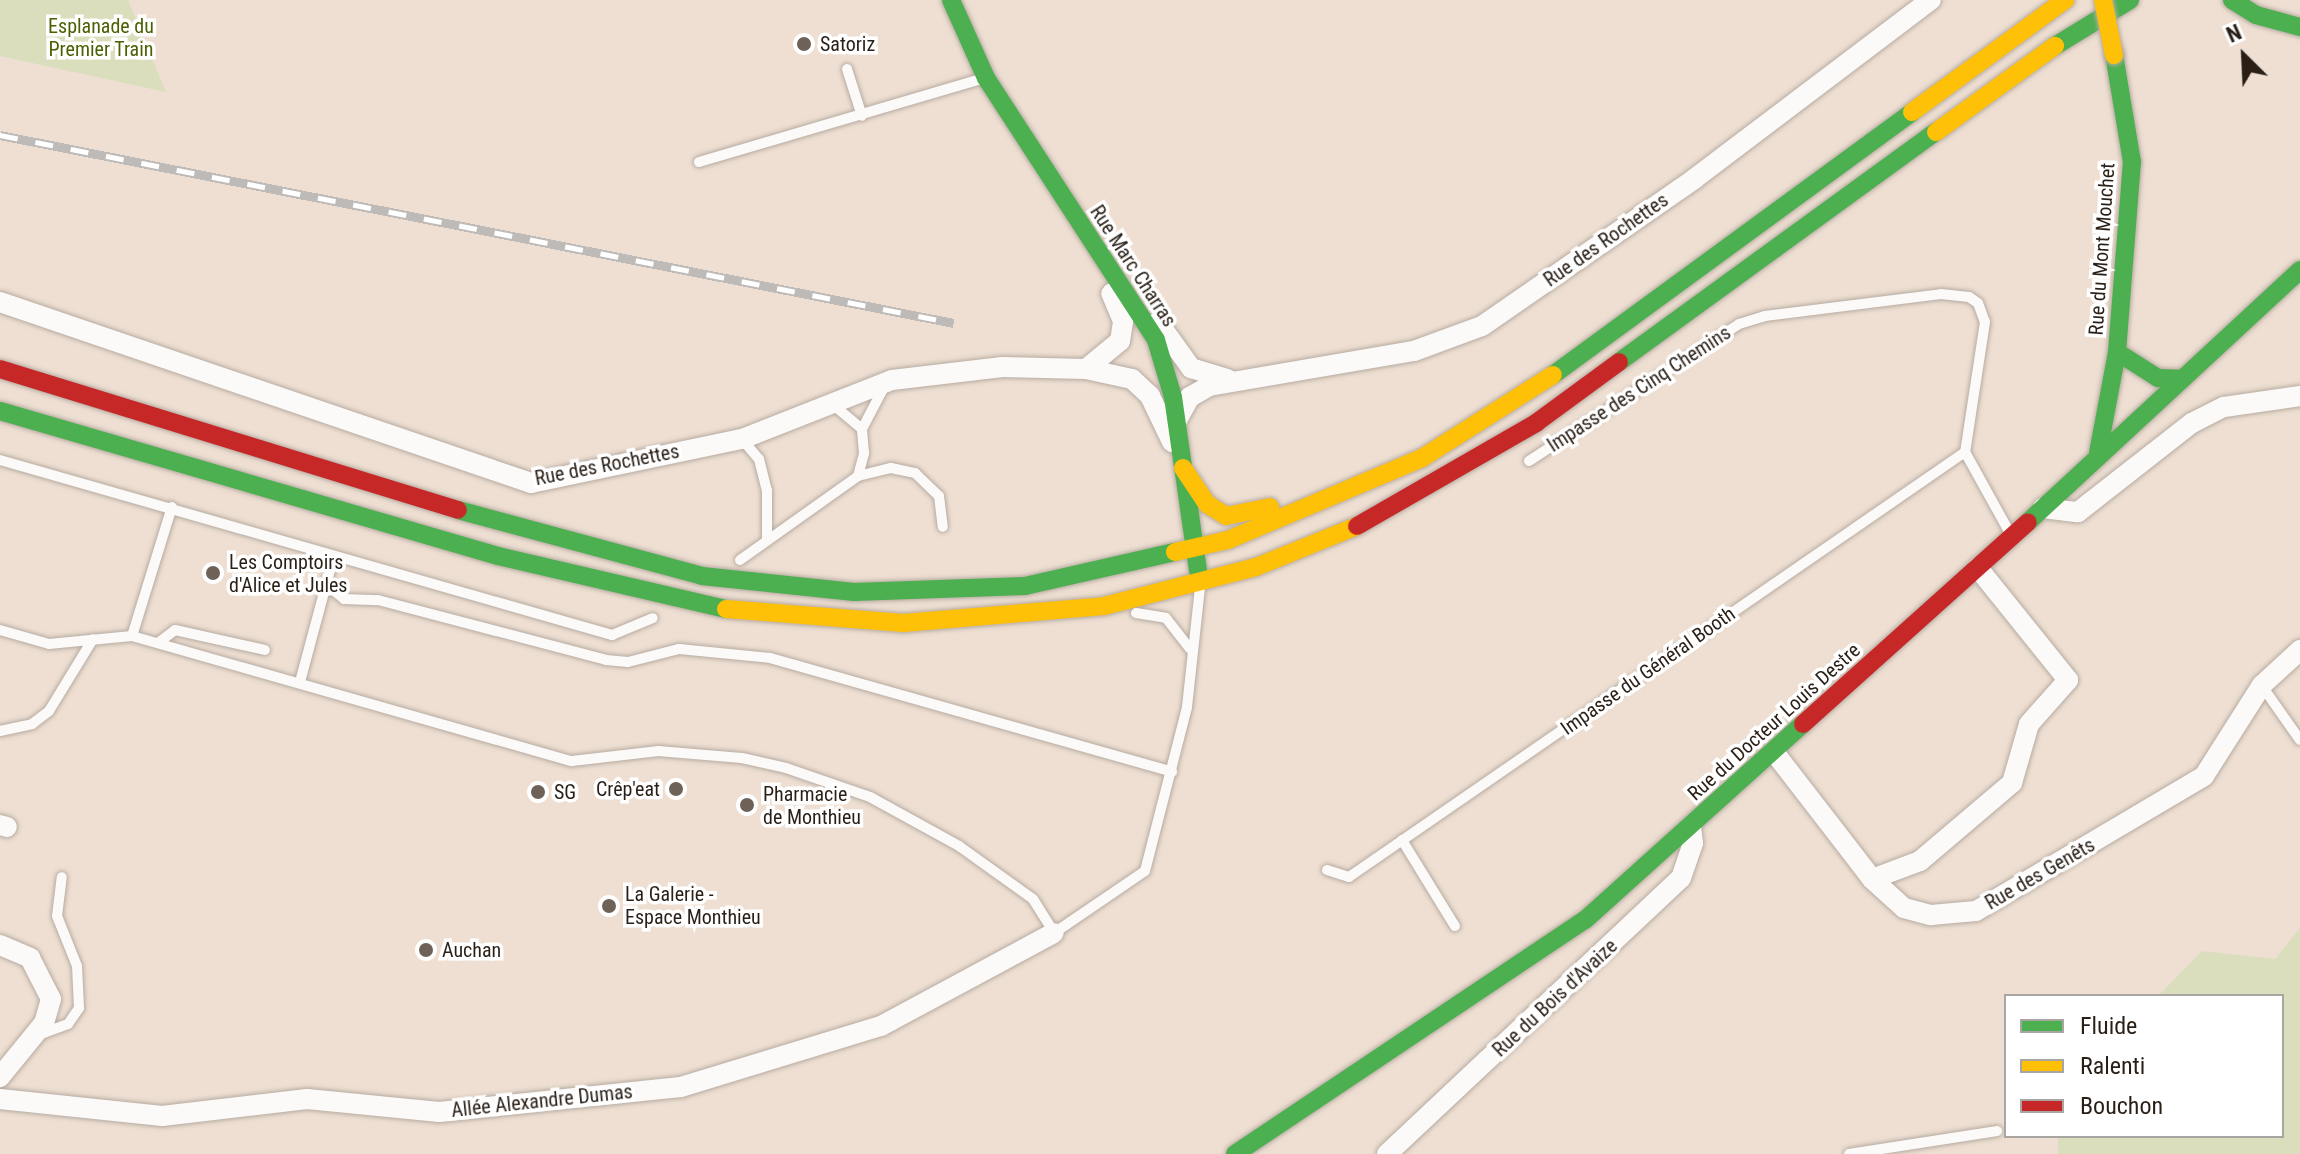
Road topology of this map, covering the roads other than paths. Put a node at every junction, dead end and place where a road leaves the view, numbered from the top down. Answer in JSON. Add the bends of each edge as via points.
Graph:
{"nodes":[{"id":1,"x":951,"y":0,"type":"edge"},
{"id":2,"x":1931,"y":0,"type":"edge"},
{"id":3,"x":2065,"y":0,"type":"edge"},
{"id":4,"x":2103,"y":0,"type":"edge"},
{"id":5,"x":2116,"y":0,"type":"edge"},
{"id":6,"x":2130,"y":0,"type":"edge"},
{"id":7,"x":2232,"y":0,"type":"edge"},
{"id":8,"x":2300,"y":27,"type":"edge"},
{"id":9,"x":2055,"y":46,"type":"junction"},
{"id":10,"x":847,"y":69,"type":"dead end"},
{"id":11,"x":986,"y":78,"type":"junction"},
{"id":12,"x":862,"y":116,"type":"junction"},
{"id":13,"x":699,"y":162,"type":"dead end"},
{"id":14,"x":1092,"y":241,"type":"junction"},
{"id":15,"x":2300,"y":270,"type":"edge"},
{"id":16,"x":1124,"y":287,"type":"junction"},
{"id":17,"x":0,"y":302,"type":"edge"},
{"id":18,"x":2117,"y":352,"type":"junction"},
{"id":19,"x":0,"y":369,"type":"edge"},
{"id":20,"x":1086,"y":369,"type":"junction"},
{"id":21,"x":2181,"y":379,"type":"junction"},
{"id":22,"x":892,"y":380,"type":"junction"},
{"id":23,"x":1235,"y":380,"type":"junction"},
{"id":24,"x":2300,"y":396,"type":"edge"},
{"id":25,"x":831,"y":403,"type":"junction"},
{"id":26,"x":0,"y":411,"type":"edge"},
{"id":27,"x":1176,"y":422,"type":"junction"},
{"id":28,"x":862,"y":429,"type":"junction"},
{"id":29,"x":742,"y":439,"type":"junction"},
{"id":30,"x":1965,"y":452,"type":"junction"},
{"id":31,"x":2098,"y":453,"type":"junction"},
{"id":32,"x":1422,"y":458,"type":"junction"},
{"id":33,"x":0,"y":460,"type":"edge"},
{"id":34,"x":1529,"y":461,"type":"dead end"},
{"id":35,"x":1182,"y":464,"type":"junction"},
{"id":36,"x":858,"y":476,"type":"junction"},
{"id":37,"x":172,"y":507,"type":"junction"},
{"id":38,"x":2043,"y":508,"type":"junction"},
{"id":39,"x":943,"y":527,"type":"dead end"},
{"id":40,"x":2012,"y":537,"type":"junction"},
{"id":41,"x":767,"y":539,"type":"junction"},
{"id":42,"x":1197,"y":550,"type":"junction"},
{"id":43,"x":333,"y":559,"type":"junction"},
{"id":44,"x":740,"y":560,"type":"dead end"},
{"id":45,"x":1978,"y":568,"type":"junction"},
{"id":46,"x":1200,"y":584,"type":"junction"},
{"id":47,"x":327,"y":585,"type":"junction"},
{"id":48,"x":1013,"y":617,"type":"junction"},
{"id":49,"x":653,"y":618,"type":"dead end"},
{"id":50,"x":1084,"y":622,"type":"dead end"},
{"id":51,"x":1042,"y":625,"type":"dead end"},
{"id":52,"x":0,"y":630,"type":"edge"},
{"id":53,"x":132,"y":636,"type":"junction"},
{"id":54,"x":93,"y":639,"type":"junction"},
{"id":55,"x":158,"y":643,"type":"junction"},
{"id":56,"x":1190,"y":649,"type":"junction"},
{"id":57,"x":265,"y":650,"type":"dead end"},
{"id":58,"x":2300,"y":650,"type":"edge"},
{"id":59,"x":300,"y":682,"type":"junction"},
{"id":60,"x":2262,"y":685,"type":"junction"},
{"id":61,"x":0,"y":731,"type":"edge"},
{"id":62,"x":2300,"y":740,"type":"edge"},
{"id":63,"x":1774,"y":752,"type":"junction"},
{"id":64,"x":1172,"y":772,"type":"junction"},
{"id":65,"x":1691,"y":826,"type":"junction"},
{"id":66,"x":1402,"y":840,"type":"junction"},
{"id":67,"x":1327,"y":870,"type":"dead end"},
{"id":68,"x":62,"y":877,"type":"dead end"},
{"id":69,"x":1872,"y":879,"type":"junction"},
{"id":70,"x":1455,"y":926,"type":"dead end"},
{"id":71,"x":1054,"y":933,"type":"junction"},
{"id":72,"x":0,"y":945,"type":"edge"},
{"id":73,"x":36,"y":1036,"type":"junction"},
{"id":74,"x":0,"y":1077,"type":"edge"},
{"id":75,"x":0,"y":1099,"type":"edge"},
{"id":76,"x":1997,"y":1131,"type":"dead end"},
{"id":77,"x":1235,"y":1154,"type":"edge"},
{"id":78,"x":1387,"y":1154,"type":"edge"},
{"id":79,"x":1849,"y":1154,"type":"edge"}],
"edges":[{"from":1,"to":11,"type":"main road","name":"Rue Marc Charras"},
{"from":2,"to":23,"type":"street","name":"Rue des Rochettes","via":[[1694,179],[1482,326],[1414,351]]},
{"from":3,"to":32,"type":"main road","via":[[1519,400]]},
{"from":4,"to":18,"type":"main road","name":"Rue du Mont Mouchet","bridge":true,"via":[[2132,162]]},
{"from":5,"to":9,"type":"main road"},
{"from":6,"to":9,"type":"main road"},
{"from":7,"to":8,"type":"main road","via":[[2256,15]]},
{"from":9,"to":46,"type":"main road","via":[[1536,423],[1451,477],[1367,522]]},
{"from":10,"to":12,"type":"lane"},
{"from":11,"to":12,"type":"lane"},
{"from":11,"to":14,"type":"main road","name":"Rue Marc Charras"},
{"from":12,"to":13,"type":"lane"},
{"from":14,"to":16,"type":"main road","name":"Rue Marc Charras"},
{"from":14,"to":20,"type":"street","via":[[1123,331],[1111,354]]},
{"from":15,"to":21,"type":"main road","name":"Rue du Docteur Louis Destre"},
{"from":16,"to":23,"type":"street","name":"Rue des Rochettes","via":[[1191,368]]},
{"from":16,"to":27,"type":"main road","name":"Rue Marc Charras","via":[[1156,340]]},
{"from":17,"to":29,"type":"street","name":"Rue des Rochettes","via":[[531,483]]},
{"from":18,"to":21,"type":"main road","via":[[2158,378]]},
{"from":18,"to":31,"type":"main road","name":"Rue du Mont Mouchet"},
{"from":19,"to":42,"type":"main road","via":[[544,536],[750,584],[854,592],[966,592]]},
{"from":20,"to":22,"type":"street","name":"Rue des Rochettes","via":[[1002,367]]},
{"from":20,"to":35,"type":"street","name":"Rue des Rochettes","via":[[1120,374],[1143,387]]},
{"from":21,"to":31,"type":"main road","name":"Rue du Docteur Louis Destre"},
{"from":22,"to":25,"type":"street","name":"Rue des Rochettes"},
{"from":22,"to":28,"type":"lane","via":[[868,410]]},
{"from":23,"to":27,"type":"street","name":"Rue des Rochettes","via":[[1198,390],[1183,404]]},
{"from":24,"to":38,"type":"street","via":[[2224,407],[2192,423],[2078,512]]},
{"from":25,"to":28,"type":"lane"},
{"from":25,"to":29,"type":"street","name":"Rue des Rochettes"},
{"from":26,"to":48,"type":"main road","via":[[641,595],[835,622]]},
{"from":27,"to":35,"type":"main road","name":"Rue Marc Charras"},
{"from":28,"to":36,"type":"lane","via":[[864,453]]},
{"from":29,"to":41,"type":"lane","via":[[759,459],[767,490]]},
{"from":30,"to":34,"type":"lane","name":"Impasse des Cinq Chemins","via":[[1985,322],[1978,303],[1969,297],[1941,294],[1765,316],[1739,324]]},
{"from":30,"to":40,"type":"lane"},
{"from":30,"to":66,"type":"lane","name":"Impasse du Général Booth"},
{"from":31,"to":38,"type":"main road","name":"Rue du Docteur Louis Destre"},
{"from":32,"to":35,"type":"main road","via":[[1379,466],[1236,517],[1207,504]]},
{"from":32,"to":42,"type":"main road","via":[[1295,515]]},
{"from":32,"to":46,"type":"main road","via":[[1400,483],[1378,496],[1291,536],[1216,562]]},
{"from":33,"to":37,"type":"lane"},
{"from":35,"to":42,"type":"main road","name":"Rue Marc Charras"},
{"from":36,"to":39,"type":"lane","via":[[891,468],[915,473],[939,496]]},
{"from":36,"to":41,"type":"lane"},
{"from":37,"to":43,"type":"lane"},
{"from":37,"to":53,"type":"lane"},
{"from":38,"to":40,"type":"main road","name":"Rue du Docteur Louis Destre"},
{"from":40,"to":45,"type":"main road","name":"Rue du Docteur Louis Destre"},
{"from":41,"to":44,"type":"lane"},
{"from":42,"to":46,"type":"main road","name":"Rue Marc Charras"},
{"from":42,"to":48,"type":"main road","via":[[1179,569],[1056,599]]},
{"from":43,"to":47,"type":"lane"},
{"from":43,"to":49,"type":"lane","via":[[612,635]]},
{"from":45,"to":63,"type":"main road","name":"Rue du Docteur Louis Destre"},
{"from":45,"to":69,"type":"street","via":[[2068,680],[2029,724],[2012,783],[1920,861]]},
{"from":46,"to":48,"type":"main road","via":[[1104,606]]},
{"from":46,"to":56,"type":"lane"},
{"from":47,"to":59,"type":"lane"},
{"from":47,"to":64,"type":"lane","via":[[344,599],[378,600],[606,660],[628,662],[679,649],[770,658]]},
{"from":48,"to":51,"type":"lane"},
{"from":50,"to":56,"type":"lane","via":[[1159,615],[1173,624]]},
{"from":52,"to":54,"type":"lane","via":[[49,644]]},
{"from":53,"to":54,"type":"lane"},
{"from":53,"to":55,"type":"lane"},
{"from":54,"to":61,"type":"lane","via":[[49,711],[32,724]]},
{"from":55,"to":57,"type":"lane","via":[[175,630]]},
{"from":55,"to":59,"type":"lane"},
{"from":56,"to":64,"type":"lane","via":[[1187,707]]},
{"from":58,"to":60,"type":"street","name":"Rue des Genêts"},
{"from":59,"to":71,"type":"lane","via":[[572,761],[648,751],[698,752],[823,780],[918,821],[996,869],[1033,899]]},
{"from":60,"to":62,"type":"lane"},
{"from":60,"to":69,"type":"street","name":"Rue des Genêts","via":[[2204,776],[1976,911],[1931,915],[1904,908]]},
{"from":63,"to":65,"type":"main road","name":"Rue du Docteur Louis Destre"},
{"from":63,"to":69,"type":"street","name":"Rue des Genêts"},
{"from":64,"to":71,"type":"lane","via":[[1145,871]]},
{"from":65,"to":77,"type":"main road","name":"Rue du Docteur Louis Destre","via":[[1585,920]]},
{"from":65,"to":78,"type":"street","name":"Rue du Bois d'Avaize","via":[[1693,843],[1681,878]]},
{"from":66,"to":67,"type":"lane","name":"Impasse du Général Booth","via":[[1349,877]]},
{"from":66,"to":70,"type":"lane"},
{"from":68,"to":73,"type":"lane","via":[[57,916],[77,966],[79,1008],[68,1024]]},
{"from":71,"to":75,"type":"street","name":"Allée Alexandre Dumas","via":[[881,1026],[681,1087],[439,1112],[307,1099],[162,1116]]},
{"from":72,"to":73,"type":"street","via":[[18,949],[44,976],[51,999]]},
{"from":73,"to":74,"type":"street"},
{"from":76,"to":79,"type":"lane"}]}
